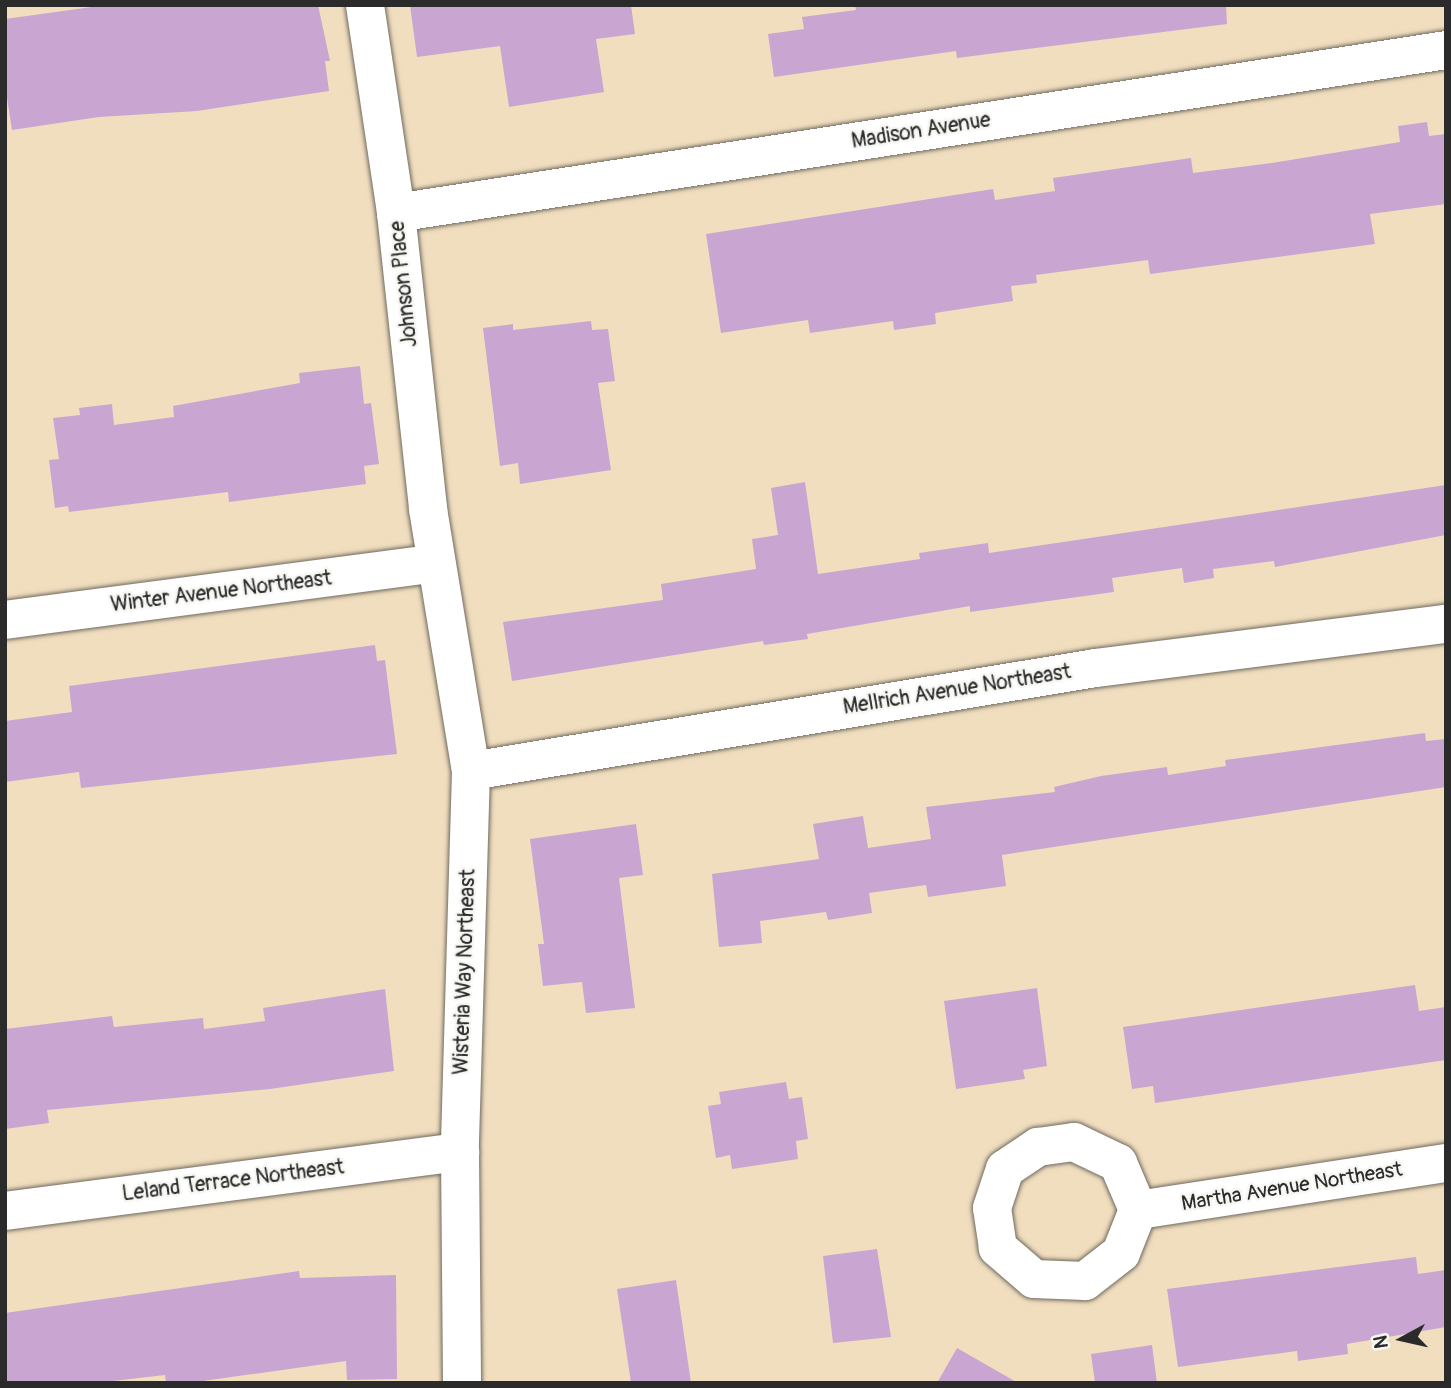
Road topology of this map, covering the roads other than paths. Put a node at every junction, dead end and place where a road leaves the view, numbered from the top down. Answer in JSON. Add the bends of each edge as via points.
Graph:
{"nodes":[{"id":1,"x":365,"y":5,"type":"edge"},
{"id":2,"x":1446,"y":50,"type":"edge"},
{"id":3,"x":396,"y":213,"type":"junction"},
{"id":4,"x":436,"y":564,"type":"junction"},
{"id":5,"x":5,"y":620,"type":"edge"},
{"id":6,"x":1446,"y":624,"type":"edge"},
{"id":7,"x":471,"y":771,"type":"junction"},
{"id":8,"x":460,"y":1152,"type":"junction"},
{"id":9,"x":1446,"y":1163,"type":"edge"},
{"id":10,"x":1138,"y":1210,"type":"dead end"},
{"id":11,"x":5,"y":1211,"type":"edge"},
{"id":12,"x":462,"y":1383,"type":"edge"}],
"edges":[{"from":1,"to":3,"type":"street","name":"Johnson Place"},
{"from":2,"to":3,"type":"street","name":"Madison Avenue"},
{"from":3,"to":4,"type":"street","name":"Johnson Place"},
{"from":4,"to":5,"type":"street","name":"Winter Avenue Northeast"},
{"from":4,"to":7,"type":"street","name":"Wisteria Way Northeast"},
{"from":6,"to":7,"type":"street","name":"Mellrich Avenue Northeast","via":[[1096,668]]},
{"from":7,"to":8,"type":"street","name":"Wisteria Way Northeast"},
{"from":8,"to":11,"type":"street","name":"Leland Terrace Northeast"},
{"from":8,"to":12,"type":"street","name":"Wisteria Way Northeast"},
{"from":9,"to":10,"type":"street","name":"Martha Avenue Northeast"}]}
